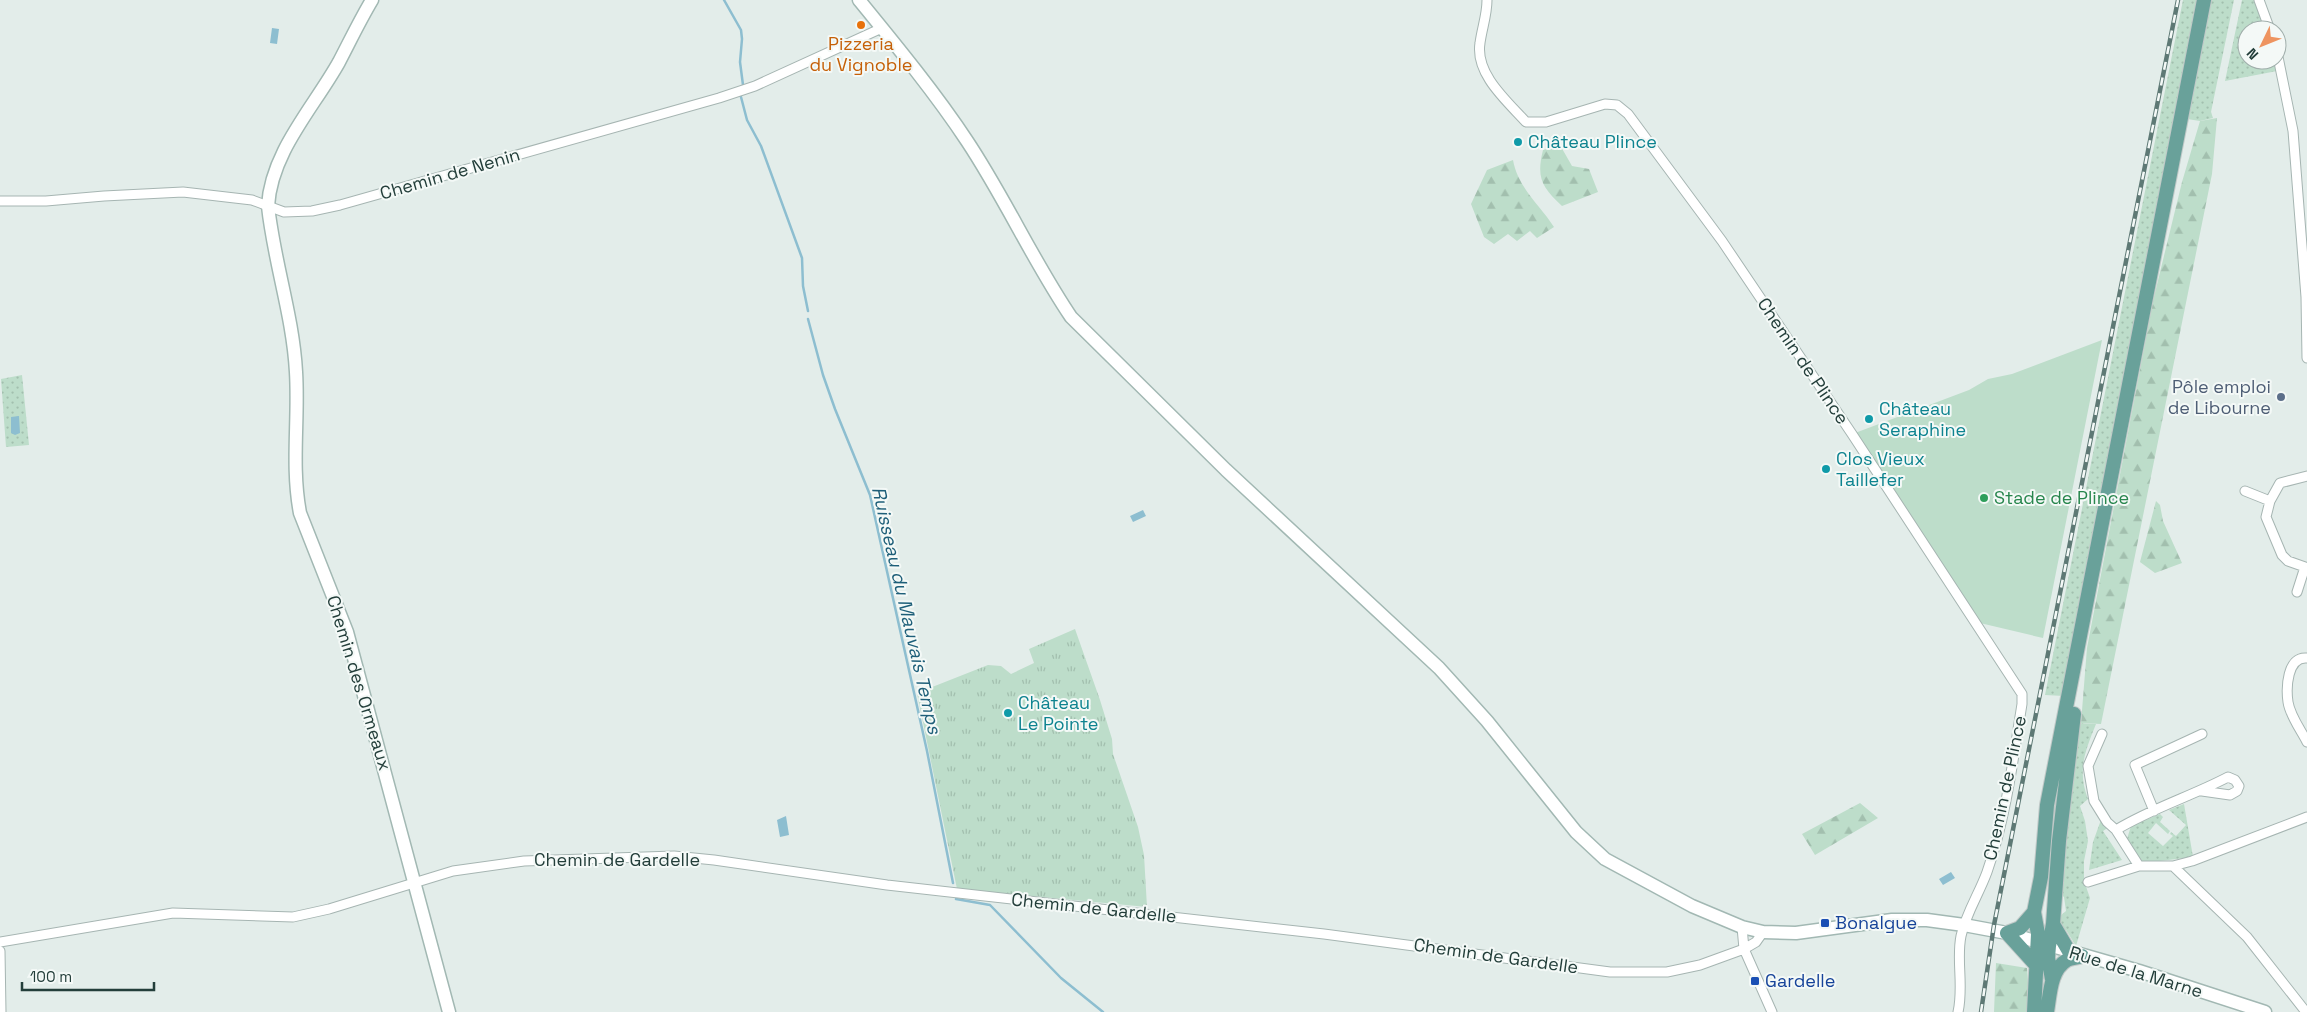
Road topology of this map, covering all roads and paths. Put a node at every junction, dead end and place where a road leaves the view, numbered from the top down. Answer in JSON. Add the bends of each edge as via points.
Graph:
{"nodes":[{"id":1,"x":372,"y":0,"type":"edge"},
{"id":2,"x":858,"y":0,"type":"edge"},
{"id":3,"x":1487,"y":0,"type":"edge"},
{"id":4,"x":2204,"y":0,"type":"edge"},
{"id":5,"x":2259,"y":0,"type":"edge"},
{"id":6,"x":2266,"y":20,"type":"edge"},
{"id":7,"x":882,"y":28,"type":"junction"},
{"id":8,"x":2281,"y":70,"type":"edge"},
{"id":9,"x":0,"y":201,"type":"edge"},
{"id":10,"x":268,"y":206,"type":"junction"},
{"id":11,"x":2307,"y":297,"type":"edge"},
{"id":12,"x":2307,"y":357,"type":"edge"},
{"id":13,"x":2307,"y":476,"type":"edge"},
{"id":14,"x":2245,"y":491,"type":"dead end"},
{"id":15,"x":2270,"y":501,"type":"junction"},
{"id":16,"x":2306,"y":567,"type":"edge"},
{"id":17,"x":2297,"y":592,"type":"dead end"},
{"id":18,"x":2087,"y":606,"type":"junction"},
{"id":19,"x":2307,"y":658,"type":"edge"},
{"id":20,"x":2102,"y":734,"type":"dead end"},
{"id":21,"x":2202,"y":734,"type":"dead end"},
{"id":22,"x":2307,"y":742,"type":"edge"},
{"id":23,"x":2202,"y":791,"type":"dead end"},
{"id":24,"x":2154,"y":811,"type":"junction"},
{"id":25,"x":2307,"y":817,"type":"edge"},
{"id":26,"x":2116,"y":830,"type":"junction"},
{"id":27,"x":2139,"y":866,"type":"junction"},
{"id":28,"x":2173,"y":866,"type":"junction"},
{"id":29,"x":2041,"y":877,"type":"junction"},
{"id":30,"x":414,"y":882,"type":"junction"},
{"id":31,"x":2088,"y":882,"type":"dead end"},
{"id":32,"x":2034,"y":912,"type":"junction"},
{"id":33,"x":2053,"y":924,"type":"junction"},
{"id":34,"x":1964,"y":925,"type":"junction"},
{"id":35,"x":1742,"y":927,"type":"junction"},
{"id":36,"x":1763,"y":932,"type":"junction"},
{"id":37,"x":2006,"y":933,"type":"junction"},
{"id":38,"x":0,"y":942,"type":"edge"},
{"id":39,"x":2043,"y":945,"type":"junction"},
{"id":40,"x":1744,"y":949,"type":"junction"},
{"id":41,"x":0,"y":951,"type":"edge"},
{"id":42,"x":2076,"y":954,"type":"junction"},
{"id":43,"x":2036,"y":965,"type":"junction"},
{"id":44,"x":2052,"y":979,"type":"junction"},
{"id":45,"x":2,"y":1012,"type":"edge"},
{"id":46,"x":449,"y":1012,"type":"edge"},
{"id":47,"x":1772,"y":1012,"type":"edge"},
{"id":48,"x":1958,"y":1012,"type":"edge"},
{"id":49,"x":2034,"y":1012,"type":"edge"},
{"id":50,"x":2047,"y":1012,"type":"edge"},
{"id":51,"x":2265,"y":1012,"type":"edge"},
{"id":52,"x":2306,"y":1012,"type":"edge"}],
"edges":[{"from":1,"to":10,"type":"main road","name":"Chemin des Ormeaux","via":[[339,62],[289,142],[269,188]]},
{"from":2,"to":7,"type":"main road","name":"Rue de la Marne"},
{"from":3,"to":34,"type":"street","name":"Chemin de Plince","via":[[1479,45],[1482,64],[1491,82],[1526,122],[1546,122],[1605,104],[1617,105],[1628,114],[1722,241],[2020,691],[2022,704],[2003,813],[1987,872]]},
{"from":4,"to":18,"type":"main road"},
{"from":5,"to":6,"type":"street"},
{"from":7,"to":10,"type":"street","name":"Chemin de Nenin","via":[[755,86],[670,113],[340,205],[284,212]]},
{"from":7,"to":35,"type":"main road","name":"Rue de la Marne","via":[[967,140],[1051,288],[1072,317],[1226,470],[1439,668],[1487,721],[1576,832],[1605,859],[1692,906]]},
{"from":8,"to":11,"type":"street","via":[[2294,131]]},
{"from":9,"to":10,"type":"street","name":"Chemin de Nenin","via":[[182,192],[252,200]]},
{"from":10,"to":30,"type":"main road","name":"Chemin des Ormeaux","via":[[296,371],[296,495],[300,513],[347,632]]},
{"from":11,"to":12,"type":"street"},
{"from":13,"to":15,"type":"street","via":[[2280,484]]},
{"from":14,"to":15,"type":"street"},
{"from":15,"to":16,"type":"street","via":[[2266,517],[2282,554],[2288,561]]},
{"from":16,"to":17,"type":"street"},
{"from":18,"to":29,"type":"main road","via":[[2047,805]]},
{"from":18,"to":33,"type":"main road"},
{"from":19,"to":22,"type":"street","via":[[2296,660],[2290,667],[2288,703]]},
{"from":20,"to":26,"type":"street","via":[[2088,766],[2094,801]]},
{"from":21,"to":24,"type":"street","via":[[2135,765]]},
{"from":23,"to":24,"type":"street"},
{"from":24,"to":26,"type":"street"},
{"from":25,"to":28,"type":"street"},
{"from":26,"to":27,"type":"street"},
{"from":27,"to":28,"type":"street"},
{"from":27,"to":31,"type":"street"},
{"from":28,"to":52,"type":"street","via":[[2247,937]]},
{"from":29,"to":32,"type":"main road"},
{"from":29,"to":39,"type":"main road","via":[[2046,894]]},
{"from":30,"to":38,"type":"street","name":"Chemin de Gardelle","via":[[293,917],[173,913]]},
{"from":30,"to":40,"type":"street","name":"Chemin de Gardelle","via":[[453,871],[524,861],[674,856],[887,885],[1324,934],[1610,972],[1666,972],[1700,965]]},
{"from":30,"to":46,"type":"main road","name":"Chemin des Ormeaux"},
{"from":32,"to":37,"type":"main road","via":[[2020,928]]},
{"from":32,"to":39,"type":"main road"},
{"from":33,"to":39,"type":"main road"},
{"from":33,"to":42,"type":"main road"},
{"from":34,"to":36,"type":"main road","name":"Rue de la Marne","via":[[1892,920],[1796,933]]},
{"from":34,"to":37,"type":"main road","name":"Rue de la Marne"},
{"from":34,"to":48,"type":"street","name":"Chemin de Plince","via":[[1960,939],[1962,995]]},
{"from":35,"to":36,"type":"main road","name":"Rue de la Marne"},
{"from":35,"to":40,"type":"street"},
{"from":36,"to":40,"type":"street","name":"Chemin de Gardelle","via":[[1756,942]]},
{"from":37,"to":39,"type":"main road","name":"Rue de la Marne"},
{"from":37,"to":43,"type":"main road"},
{"from":39,"to":42,"type":"main road","name":"Rue de la Marne"},
{"from":39,"to":43,"type":"main road"},
{"from":39,"to":44,"type":"main road"},
{"from":39,"to":50,"type":"main road"},
{"from":40,"to":47,"type":"street"},
{"from":41,"to":45,"type":"street"},
{"from":42,"to":44,"type":"main road"},
{"from":42,"to":51,"type":"main road","name":"Rue de la Marne"},
{"from":43,"to":49,"type":"main road"},
{"from":44,"to":50,"type":"main road"}]}
